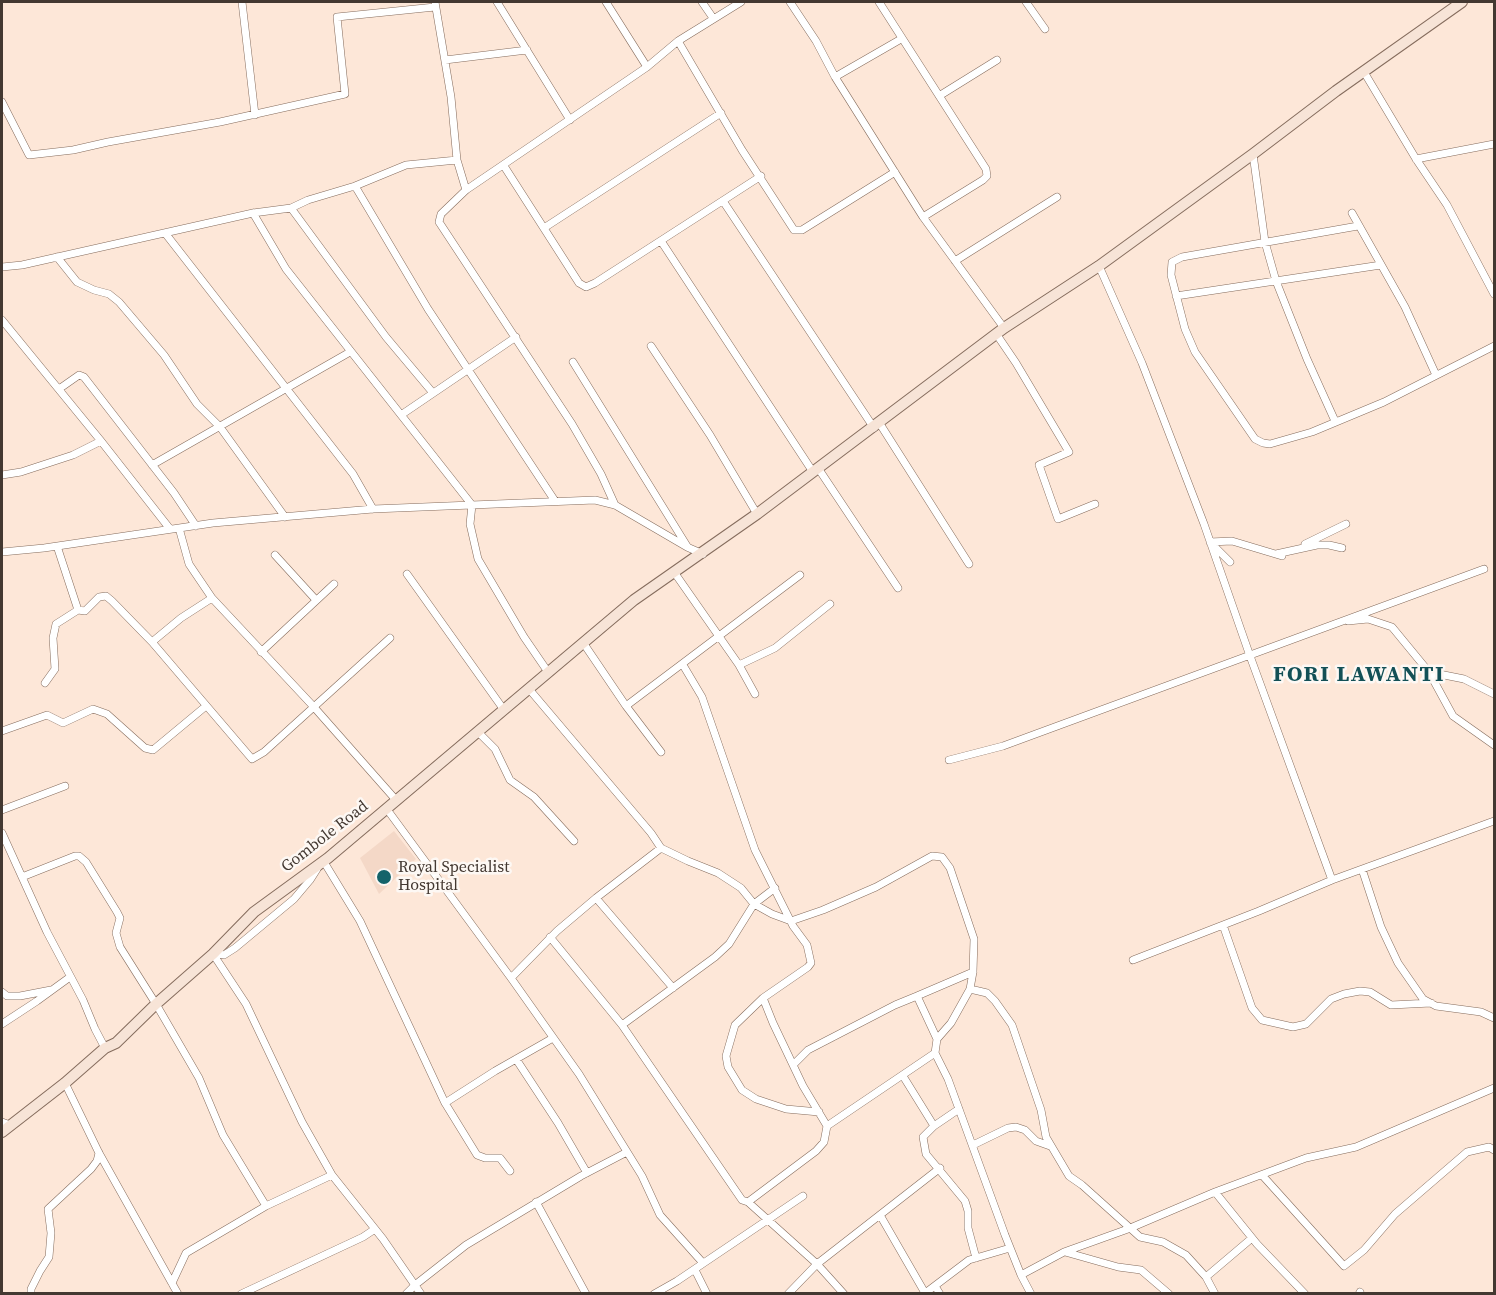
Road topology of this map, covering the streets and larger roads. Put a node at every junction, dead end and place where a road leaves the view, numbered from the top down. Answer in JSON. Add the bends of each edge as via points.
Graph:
{"nodes":[{"id":1,"x":242,"y":2,"type":"edge"},
{"id":2,"x":497,"y":2,"type":"edge"},
{"id":3,"x":606,"y":2,"type":"edge"},
{"id":4,"x":702,"y":2,"type":"edge"},
{"id":5,"x":741,"y":2,"type":"edge"},
{"id":6,"x":790,"y":2,"type":"edge"},
{"id":7,"x":879,"y":2,"type":"edge"},
{"id":8,"x":1026,"y":2,"type":"edge"},
{"id":9,"x":1462,"y":2,"type":"edge"},
{"id":10,"x":435,"y":4,"type":"edge"},
{"id":11,"x":1451,"y":5,"type":"edge"},
{"id":12,"x":713,"y":18,"type":"junction"},
{"id":13,"x":1045,"y":29,"type":"dead end"},
{"id":14,"x":901,"y":39,"type":"junction"},
{"id":15,"x":678,"y":41,"type":"junction"},
{"id":16,"x":527,"y":50,"type":"junction"},
{"id":17,"x":445,"y":60,"type":"junction"},
{"id":18,"x":997,"y":60,"type":"dead end"},
{"id":19,"x":647,"y":67,"type":"junction"},
{"id":20,"x":1364,"y":72,"type":"junction"},
{"id":21,"x":835,"y":77,"type":"junction"},
{"id":22,"x":939,"y":96,"type":"junction"},
{"id":23,"x":2,"y":102,"type":"edge"},
{"id":24,"x":721,"y":113,"type":"junction"},
{"id":25,"x":255,"y":115,"type":"junction"},
{"id":26,"x":570,"y":120,"type":"junction"},
{"id":27,"x":1494,"y":144,"type":"edge"},
{"id":28,"x":1253,"y":154,"type":"junction"},
{"id":29,"x":1416,"y":159,"type":"junction"},
{"id":30,"x":457,"y":160,"type":"junction"},
{"id":31,"x":504,"y":166,"type":"junction"},
{"id":32,"x":896,"y":172,"type":"junction"},
{"id":33,"x":761,"y":176,"type":"junction"},
{"id":34,"x":355,"y":186,"type":"junction"},
{"id":35,"x":466,"y":190,"type":"junction"},
{"id":36,"x":1057,"y":197,"type":"dead end"},
{"id":37,"x":723,"y":201,"type":"junction"},
{"id":38,"x":291,"y":208,"type":"junction"},
{"id":39,"x":253,"y":213,"type":"junction"},
{"id":40,"x":1352,"y":213,"type":"dead end"},
{"id":41,"x":923,"y":217,"type":"junction"},
{"id":42,"x":1358,"y":226,"type":"junction"},
{"id":43,"x":544,"y":228,"type":"junction"},
{"id":44,"x":165,"y":233,"type":"junction"},
{"id":45,"x":661,"y":241,"type":"junction"},
{"id":46,"x":1265,"y":242,"type":"junction"},
{"id":47,"x":57,"y":257,"type":"junction"},
{"id":48,"x":955,"y":261,"type":"junction"},
{"id":49,"x":1381,"y":265,"type":"junction"},
{"id":50,"x":1099,"y":266,"type":"junction"},
{"id":51,"x":2,"y":267,"type":"edge"},
{"id":52,"x":1276,"y":281,"type":"junction"},
{"id":53,"x":1494,"y":294,"type":"edge"},
{"id":54,"x":1176,"y":296,"type":"junction"},
{"id":55,"x":2,"y":320,"type":"edge"},
{"id":56,"x":1000,"y":332,"type":"junction"},
{"id":57,"x":516,"y":337,"type":"junction"},
{"id":58,"x":651,"y":346,"type":"dead end"},
{"id":59,"x":1494,"y":346,"type":"edge"},
{"id":60,"x":350,"y":352,"type":"junction"},
{"id":61,"x":573,"y":362,"type":"dead end"},
{"id":62,"x":466,"y":369,"type":"junction"},
{"id":63,"x":1437,"y":375,"type":"junction"},
{"id":64,"x":287,"y":388,"type":"junction"},
{"id":65,"x":58,"y":390,"type":"junction"},
{"id":66,"x":433,"y":393,"type":"junction"},
{"id":67,"x":401,"y":414,"type":"junction"},
{"id":68,"x":1335,"y":421,"type":"junction"},
{"id":69,"x":877,"y":426,"type":"junction"},
{"id":70,"x":220,"y":427,"type":"junction"},
{"id":71,"x":101,"y":441,"type":"junction"},
{"id":72,"x":152,"y":465,"type":"junction"},
{"id":73,"x":815,"y":470,"type":"junction"},
{"id":74,"x":2,"y":475,"type":"edge"},
{"id":75,"x":555,"y":501,"type":"junction"},
{"id":76,"x":1095,"y":504,"type":"dead end"},
{"id":77,"x":472,"y":505,"type":"junction"},
{"id":78,"x":615,"y":505,"type":"junction"},
{"id":79,"x":373,"y":509,"type":"junction"},
{"id":80,"x":757,"y":514,"type":"junction"},
{"id":81,"x":285,"y":517,"type":"junction"},
{"id":82,"x":1346,"y":525,"type":"dead end"},
{"id":83,"x":196,"y":526,"type":"junction"},
{"id":84,"x":180,"y":528,"type":"junction"},
{"id":85,"x":170,"y":530,"type":"junction"},
{"id":86,"x":1210,"y":542,"type":"junction"},
{"id":87,"x":57,"y":546,"type":"junction"},
{"id":88,"x":687,"y":547,"type":"junction"},
{"id":89,"x":1298,"y":548,"type":"junction"},
{"id":90,"x":1342,"y":548,"type":"dead end"},
{"id":91,"x":2,"y":552,"type":"edge"},
{"id":92,"x":703,"y":554,"type":"junction"},
{"id":93,"x":275,"y":555,"type":"dead end"},
{"id":94,"x":1230,"y":562,"type":"dead end"},
{"id":95,"x":969,"y":564,"type":"dead end"},
{"id":96,"x":1484,"y":569,"type":"dead end"},
{"id":97,"x":674,"y":572,"type":"junction"},
{"id":98,"x":407,"y":574,"type":"dead end"},
{"id":99,"x":800,"y":575,"type":"dead end"},
{"id":100,"x":334,"y":584,"type":"dead end"},
{"id":101,"x":898,"y":588,"type":"dead end"},
{"id":102,"x":212,"y":598,"type":"junction"},
{"id":103,"x":316,"y":600,"type":"junction"},
{"id":104,"x":830,"y":604,"type":"dead end"},
{"id":105,"x":78,"y":610,"type":"junction"},
{"id":106,"x":1333,"y":623,"type":"junction"},
{"id":107,"x":719,"y":637,"type":"junction"},
{"id":108,"x":390,"y":638,"type":"dead end"},
{"id":109,"x":152,"y":642,"type":"junction"},
{"id":110,"x":584,"y":644,"type":"junction"},
{"id":111,"x":261,"y":652,"type":"junction"},
{"id":112,"x":1250,"y":656,"type":"junction"},
{"id":113,"x":683,"y":664,"type":"junction"},
{"id":114,"x":739,"y":665,"type":"junction"},
{"id":115,"x":548,"y":672,"type":"junction"},
{"id":116,"x":1429,"y":672,"type":"junction"},
{"id":117,"x":45,"y":683,"type":"dead end"},
{"id":118,"x":529,"y":689,"type":"junction"},
{"id":119,"x":755,"y":694,"type":"dead end"},
{"id":120,"x":1494,"y":694,"type":"edge"},
{"id":121,"x":206,"y":706,"type":"junction"},
{"id":122,"x":313,"y":706,"type":"junction"},
{"id":123,"x":627,"y":706,"type":"junction"},
{"id":124,"x":504,"y":710,"type":"junction"},
{"id":125,"x":2,"y":731,"type":"edge"},
{"id":126,"x":478,"y":732,"type":"junction"},
{"id":127,"x":1494,"y":745,"type":"edge"},
{"id":128,"x":661,"y":752,"type":"dead end"},
{"id":129,"x":949,"y":760,"type":"dead end"},
{"id":130,"x":64,"y":786,"type":"dead end"},
{"id":131,"x":396,"y":800,"type":"junction"},
{"id":132,"x":386,"y":808,"type":"junction"},
{"id":133,"x":2,"y":810,"type":"edge"},
{"id":134,"x":1494,"y":822,"type":"edge"},
{"id":135,"x":2,"y":833,"type":"edge"},
{"id":136,"x":574,"y":841,"type":"dead end"},
{"id":137,"x":661,"y":848,"type":"junction"},
{"id":138,"x":322,"y":863,"type":"junction"},
{"id":139,"x":1362,"y":869,"type":"junction"},
{"id":140,"x":22,"y":878,"type":"junction"},
{"id":141,"x":1332,"y":880,"type":"junction"},
{"id":142,"x":775,"y":888,"type":"junction"},
{"id":143,"x":596,"y":898,"type":"junction"},
{"id":144,"x":754,"y":904,"type":"junction"},
{"id":145,"x":791,"y":921,"type":"junction"},
{"id":146,"x":1223,"y":925,"type":"junction"},
{"id":147,"x":550,"y":938,"type":"junction"},
{"id":148,"x":214,"y":953,"type":"junction"},
{"id":149,"x":1133,"y":960,"type":"dead end"},
{"id":150,"x":973,"y":972,"type":"junction"},
{"id":151,"x":70,"y":977,"type":"junction"},
{"id":152,"x":511,"y":978,"type":"junction"},
{"id":153,"x":673,"y":988,"type":"junction"},
{"id":154,"x":970,"y":989,"type":"junction"},
{"id":155,"x":53,"y":990,"type":"junction"},
{"id":156,"x":2,"y":992,"type":"edge"},
{"id":157,"x":917,"y":996,"type":"junction"},
{"id":158,"x":763,"y":998,"type":"junction"},
{"id":159,"x":1431,"y":1003,"type":"junction"},
{"id":160,"x":156,"y":1004,"type":"junction"},
{"id":161,"x":1494,"y":1018,"type":"edge"},
{"id":162,"x":2,"y":1024,"type":"edge"},
{"id":163,"x":622,"y":1025,"type":"junction"},
{"id":164,"x":553,"y":1038,"type":"junction"},
{"id":165,"x":937,"y":1040,"type":"junction"},
{"id":166,"x":105,"y":1048,"type":"junction"},
{"id":167,"x":935,"y":1053,"type":"junction"},
{"id":168,"x":516,"y":1059,"type":"junction"},
{"id":169,"x":794,"y":1064,"type":"junction"},
{"id":170,"x":903,"y":1076,"type":"junction"},
{"id":171,"x":65,"y":1083,"type":"junction"},
{"id":172,"x":1494,"y":1088,"type":"edge"},
{"id":173,"x":445,"y":1103,"type":"junction"},
{"id":174,"x":959,"y":1109,"type":"junction"},
{"id":175,"x":819,"y":1112,"type":"junction"},
{"id":176,"x":4,"y":1126,"type":"edge"},
{"id":177,"x":827,"y":1126,"type":"junction"},
{"id":178,"x":934,"y":1126,"type":"junction"},
{"id":179,"x":973,"y":1144,"type":"junction"},
{"id":180,"x":1050,"y":1146,"type":"junction"},
{"id":181,"x":1494,"y":1150,"type":"edge"},
{"id":182,"x":627,"y":1152,"type":"junction"},
{"id":183,"x":99,"y":1153,"type":"junction"},
{"id":184,"x":940,"y":1168,"type":"junction"},
{"id":185,"x":510,"y":1170,"type":"dead end"},
{"id":186,"x":587,"y":1173,"type":"junction"},
{"id":187,"x":332,"y":1174,"type":"junction"},
{"id":188,"x":1262,"y":1175,"type":"junction"},
{"id":189,"x":1215,"y":1192,"type":"junction"},
{"id":190,"x":803,"y":1196,"type":"dead end"},
{"id":191,"x":536,"y":1202,"type":"junction"},
{"id":192,"x":748,"y":1202,"type":"junction"},
{"id":193,"x":266,"y":1206,"type":"junction"},
{"id":194,"x":880,"y":1215,"type":"junction"},
{"id":195,"x":766,"y":1220,"type":"junction"},
{"id":196,"x":1128,"y":1228,"type":"junction"},
{"id":197,"x":375,"y":1229,"type":"junction"},
{"id":198,"x":1252,"y":1238,"type":"junction"},
{"id":199,"x":1010,"y":1248,"type":"junction"},
{"id":200,"x":1064,"y":1252,"type":"junction"},
{"id":201,"x":976,"y":1258,"type":"junction"},
{"id":202,"x":703,"y":1263,"type":"junction"},
{"id":203,"x":817,"y":1264,"type":"junction"},
{"id":204,"x":694,"y":1269,"type":"junction"},
{"id":205,"x":1021,"y":1275,"type":"junction"},
{"id":206,"x":1206,"y":1277,"type":"junction"},
{"id":207,"x":172,"y":1283,"type":"junction"},
{"id":208,"x":415,"y":1285,"type":"junction"},
{"id":209,"x":935,"y":1286,"type":"junction"},
{"id":210,"x":31,"y":1293,"type":"edge"},
{"id":211,"x":178,"y":1293,"type":"edge"},
{"id":212,"x":242,"y":1293,"type":"edge"},
{"id":213,"x":406,"y":1293,"type":"edge"},
{"id":214,"x":421,"y":1293,"type":"edge"},
{"id":215,"x":586,"y":1293,"type":"edge"},
{"id":216,"x":654,"y":1293,"type":"edge"},
{"id":217,"x":707,"y":1293,"type":"edge"},
{"id":218,"x":788,"y":1293,"type":"edge"},
{"id":219,"x":844,"y":1293,"type":"edge"},
{"id":220,"x":924,"y":1293,"type":"edge"},
{"id":221,"x":940,"y":1293,"type":"edge"},
{"id":222,"x":1031,"y":1293,"type":"edge"},
{"id":223,"x":1169,"y":1293,"type":"edge"},
{"id":224,"x":1215,"y":1293,"type":"edge"},
{"id":225,"x":1305,"y":1293,"type":"edge"}],
"edges":[{"from":1,"to":25,"type":"street"},
{"from":2,"to":16,"type":"street"},
{"from":3,"to":19,"type":"street"},
{"from":4,"to":12,"type":"street"},
{"from":5,"to":12,"type":"street"},
{"from":6,"to":21,"type":"street"},
{"from":7,"to":14,"type":"street"},
{"from":8,"to":13,"type":"street"},
{"from":9,"to":11,"type":"street","name":"Gombole Road"},
{"from":10,"to":17,"type":"street"},
{"from":10,"to":25,"type":"street","via":[[337,18],[345,94]]},
{"from":11,"to":20,"type":"street","name":"Gombole Road"},
{"from":12,"to":15,"type":"street"},
{"from":14,"to":21,"type":"street"},
{"from":14,"to":22,"type":"street"},
{"from":15,"to":19,"type":"street"},
{"from":15,"to":24,"type":"street"},
{"from":16,"to":17,"type":"street"},
{"from":16,"to":26,"type":"street"},
{"from":17,"to":30,"type":"street"},
{"from":18,"to":22,"type":"street"},
{"from":19,"to":26,"type":"street"},
{"from":20,"to":28,"type":"street","name":"Gombole Road"},
{"from":20,"to":29,"type":"street"},
{"from":21,"to":32,"type":"street"},
{"from":22,"to":41,"type":"street","via":[[987,176]]},
{"from":23,"to":25,"type":"street","via":[[29,155]]},
{"from":24,"to":33,"type":"street"},
{"from":24,"to":43,"type":"street"},
{"from":26,"to":31,"type":"street"},
{"from":27,"to":29,"type":"street"},
{"from":28,"to":46,"type":"street"},
{"from":28,"to":50,"type":"street","name":"Gombole Road"},
{"from":29,"to":53,"type":"street","via":[[1447,206]]},
{"from":30,"to":34,"type":"street","via":[[406,165]]},
{"from":30,"to":35,"type":"street"},
{"from":31,"to":35,"type":"street"},
{"from":31,"to":43,"type":"street"},
{"from":32,"to":33,"type":"street","via":[[802,230],[794,230]]},
{"from":32,"to":41,"type":"street"},
{"from":33,"to":37,"type":"street"},
{"from":34,"to":38,"type":"street"},
{"from":34,"to":62,"type":"street"},
{"from":35,"to":57,"type":"street","via":[[446,207],[439,222]]},
{"from":36,"to":48,"type":"street"},
{"from":37,"to":45,"type":"street"},
{"from":37,"to":69,"type":"street"},
{"from":38,"to":39,"type":"street"},
{"from":38,"to":66,"type":"street","via":[[386,337]]},
{"from":39,"to":44,"type":"street"},
{"from":39,"to":60,"type":"street","via":[[286,269]]},
{"from":40,"to":42,"type":"street"},
{"from":41,"to":48,"type":"street"},
{"from":42,"to":46,"type":"street"},
{"from":42,"to":49,"type":"street"},
{"from":43,"to":45,"type":"street","via":[[579,283],[586,287]]},
{"from":44,"to":47,"type":"street"},
{"from":44,"to":64,"type":"street"},
{"from":45,"to":73,"type":"street"},
{"from":46,"to":52,"type":"street"},
{"from":46,"to":54,"type":"street","via":[[1172,262]]},
{"from":47,"to":51,"type":"street"},
{"from":47,"to":70,"type":"street","via":[[77,282],[109,294],[118,302],[164,356],[197,404]]},
{"from":48,"to":56,"type":"street"},
{"from":49,"to":52,"type":"street"},
{"from":49,"to":63,"type":"street"},
{"from":50,"to":56,"type":"street","name":"Gombole Road"},
{"from":50,"to":86,"type":"street","via":[[1142,363]]},
{"from":52,"to":54,"type":"street"},
{"from":52,"to":68,"type":"street"},
{"from":54,"to":68,"type":"street","via":[[1195,352],[1255,439],[1270,444]]},
{"from":55,"to":65,"type":"street"},
{"from":56,"to":69,"type":"street","name":"Gombole Road"},
{"from":56,"to":76,"type":"street","via":[[1069,452],[1039,465],[1058,519]]},
{"from":57,"to":62,"type":"street"},
{"from":57,"to":78,"type":"street","via":[[572,424]]},
{"from":58,"to":80,"type":"street"},
{"from":59,"to":63,"type":"street"},
{"from":60,"to":64,"type":"street"},
{"from":60,"to":67,"type":"street"},
{"from":61,"to":88,"type":"street"},
{"from":62,"to":66,"type":"street"},
{"from":62,"to":75,"type":"street"},
{"from":63,"to":68,"type":"street"},
{"from":64,"to":70,"type":"street"},
{"from":64,"to":79,"type":"street","via":[[353,474]]},
{"from":65,"to":71,"type":"street"},
{"from":65,"to":72,"type":"street","via":[[82,375]]},
{"from":66,"to":67,"type":"street"},
{"from":67,"to":77,"type":"street"},
{"from":69,"to":73,"type":"street","name":"Gombole Road"},
{"from":69,"to":95,"type":"street"},
{"from":70,"to":72,"type":"street"},
{"from":70,"to":81,"type":"street"},
{"from":71,"to":74,"type":"street","via":[[73,455]]},
{"from":71,"to":85,"type":"street"},
{"from":72,"to":83,"type":"street"},
{"from":73,"to":80,"type":"street","name":"Gombole Road"},
{"from":73,"to":101,"type":"street"},
{"from":75,"to":77,"type":"street"},
{"from":75,"to":78,"type":"street","via":[[595,500]]},
{"from":77,"to":79,"type":"street"},
{"from":77,"to":115,"type":"street","via":[[470,524],[478,559]]},
{"from":78,"to":88,"type":"street"},
{"from":79,"to":81,"type":"street"},
{"from":80,"to":92,"type":"street","name":"Gombole Road"},
{"from":81,"to":83,"type":"street"},
{"from":82,"to":89,"type":"street"},
{"from":83,"to":84,"type":"street"},
{"from":84,"to":85,"type":"street"},
{"from":84,"to":102,"type":"street","via":[[189,564]]},
{"from":85,"to":87,"type":"street"},
{"from":86,"to":89,"type":"street","via":[[1232,541],[1279,555]]},
{"from":86,"to":94,"type":"street"},
{"from":86,"to":112,"type":"street"},
{"from":87,"to":91,"type":"street"},
{"from":87,"to":105,"type":"street"},
{"from":88,"to":92,"type":"street"},
{"from":89,"to":90,"type":"street"},
{"from":92,"to":97,"type":"street","name":"Gombole Road"},
{"from":93,"to":103,"type":"street"},
{"from":96,"to":106,"type":"street"},
{"from":97,"to":107,"type":"street"},
{"from":97,"to":110,"type":"street","name":"Gombole Road","via":[[634,600]]},
{"from":98,"to":124,"type":"street"},
{"from":99,"to":107,"type":"street"},
{"from":100,"to":103,"type":"street"},
{"from":102,"to":109,"type":"street"},
{"from":102,"to":111,"type":"street"},
{"from":103,"to":111,"type":"street"},
{"from":104,"to":114,"type":"street","via":[[775,648]]},
{"from":105,"to":109,"type":"street","via":[[85,611],[99,597],[106,596]]},
{"from":105,"to":117,"type":"street","via":[[56,624],[52,638],[56,669]]},
{"from":106,"to":112,"type":"street"},
{"from":106,"to":116,"type":"street","via":[[1368,619],[1392,627]]},
{"from":107,"to":113,"type":"street"},
{"from":107,"to":114,"type":"street"},
{"from":108,"to":122,"type":"street"},
{"from":109,"to":121,"type":"street"},
{"from":110,"to":115,"type":"street","name":"Gombole Road"},
{"from":110,"to":123,"type":"street"},
{"from":111,"to":122,"type":"street"},
{"from":112,"to":129,"type":"street","via":[[1003,746]]},
{"from":112,"to":141,"type":"street"},
{"from":113,"to":123,"type":"street"},
{"from":113,"to":142,"type":"street","via":[[702,697],[755,850]]},
{"from":114,"to":119,"type":"street"},
{"from":115,"to":118,"type":"street","name":"Gombole Road"},
{"from":116,"to":120,"type":"street","via":[[1464,679]]},
{"from":116,"to":127,"type":"street","via":[[1453,716]]},
{"from":118,"to":124,"type":"street","name":"Gombole Road"},
{"from":118,"to":137,"type":"street"},
{"from":121,"to":122,"type":"street","via":[[252,759]]},
{"from":121,"to":125,"type":"street","via":[[153,750],[145,748],[106,714],[93,710],[63,723],[47,715]]},
{"from":122,"to":131,"type":"street"},
{"from":123,"to":128,"type":"street"},
{"from":124,"to":126,"type":"street","name":"Gombole Road"},
{"from":126,"to":131,"type":"street","name":"Gombole Road"},
{"from":126,"to":136,"type":"street","via":[[495,749],[510,780],[534,797]]},
{"from":130,"to":133,"type":"street"},
{"from":131,"to":132,"type":"street","name":"Gombole Road"},
{"from":132,"to":138,"type":"street","name":"Gombole Road"},
{"from":132,"to":152,"type":"street"},
{"from":134,"to":139,"type":"street"},
{"from":135,"to":140,"type":"street"},
{"from":137,"to":143,"type":"street"},
{"from":137,"to":144,"type":"street","via":[[723,876],[741,888]]},
{"from":138,"to":148,"type":"street","name":"Gombole Road","via":[[254,912]]},
{"from":138,"to":173,"type":"street","via":[[364,930]]},
{"from":139,"to":141,"type":"street"},
{"from":139,"to":159,"type":"street","via":[[1381,927],[1398,963],[1416,992]]},
{"from":140,"to":151,"type":"street"},
{"from":140,"to":160,"type":"street","via":[[75,856],[86,862],[120,918],[120,947]]},
{"from":141,"to":146,"type":"street"},
{"from":142,"to":144,"type":"street"},
{"from":142,"to":145,"type":"street"},
{"from":143,"to":147,"type":"street"},
{"from":143,"to":153,"type":"street"},
{"from":144,"to":145,"type":"street"},
{"from":144,"to":153,"type":"street","via":[[729,944]]},
{"from":145,"to":150,"type":"street","via":[[876,887],[933,856],[942,857],[950,868],[974,939]]},
{"from":145,"to":158,"type":"street","via":[[807,945],[811,963]]},
{"from":146,"to":149,"type":"street"},
{"from":146,"to":159,"type":"street","via":[[1251,1008],[1262,1020],[1293,1027],[1306,1024],[1331,999],[1360,991],[1371,992],[1391,1005]]},
{"from":147,"to":152,"type":"street"},
{"from":147,"to":163,"type":"street"},
{"from":148,"to":160,"type":"street","name":"Gombole Road"},
{"from":148,"to":187,"type":"street","via":[[246,1004],[302,1122]]},
{"from":150,"to":154,"type":"street"},
{"from":150,"to":157,"type":"street"},
{"from":151,"to":155,"type":"street"},
{"from":151,"to":166,"type":"street"},
{"from":152,"to":164,"type":"street"},
{"from":153,"to":163,"type":"street"},
{"from":154,"to":165,"type":"street"},
{"from":154,"to":180,"type":"street","via":[[987,993],[1012,1025]]},
{"from":155,"to":156,"type":"street","via":[[20,996]]},
{"from":155,"to":162,"type":"street"},
{"from":157,"to":165,"type":"street"},
{"from":157,"to":169,"type":"street","via":[[808,1050]]},
{"from":158,"to":169,"type":"street"},
{"from":158,"to":175,"type":"street","via":[[735,1025],[726,1056],[729,1067],[742,1090],[756,1099],[786,1109]]},
{"from":159,"to":161,"type":"street"},
{"from":160,"to":166,"type":"street","name":"Gombole Road","via":[[116,1043]]},
{"from":160,"to":193,"type":"street","via":[[199,1078],[223,1135]]},
{"from":163,"to":192,"type":"street","via":[[742,1200]]},
{"from":164,"to":168,"type":"street"},
{"from":164,"to":182,"type":"street"},
{"from":165,"to":167,"type":"street"},
{"from":166,"to":171,"type":"street","name":"Gombole Road"},
{"from":167,"to":170,"type":"street"},
{"from":167,"to":174,"type":"street"},
{"from":168,"to":173,"type":"street"},
{"from":168,"to":186,"type":"street"},
{"from":169,"to":175,"type":"street"},
{"from":170,"to":177,"type":"street"},
{"from":170,"to":178,"type":"street"},
{"from":171,"to":176,"type":"street","name":"Gombole Road"},
{"from":171,"to":183,"type":"street"},
{"from":172,"to":188,"type":"street","via":[[1356,1147],[1306,1158]]},
{"from":173,"to":185,"type":"street","via":[[477,1155],[500,1158]]},
{"from":174,"to":178,"type":"street"},
{"from":174,"to":179,"type":"street"},
{"from":175,"to":177,"type":"street"},
{"from":177,"to":192,"type":"street","via":[[824,1142],[816,1151]]},
{"from":178,"to":184,"type":"street","via":[[923,1137],[926,1154]]},
{"from":179,"to":180,"type":"street","via":[[1016,1127]]},
{"from":179,"to":199,"type":"street"},
{"from":180,"to":196,"type":"street","via":[[1069,1176]]},
{"from":181,"to":188,"type":"street","via":[[1489,1147],[1467,1152],[1395,1214],[1364,1250],[1344,1266]]},
{"from":182,"to":186,"type":"street"},
{"from":182,"to":202,"type":"street","via":[[660,1215]]},
{"from":183,"to":207,"type":"street"},
{"from":183,"to":210,"type":"street","via":[[91,1169],[48,1209],[49,1257]]},
{"from":184,"to":194,"type":"street"},
{"from":184,"to":201,"type":"street","via":[[965,1201]]},
{"from":186,"to":191,"type":"street"},
{"from":187,"to":193,"type":"street"},
{"from":187,"to":197,"type":"street"},
{"from":188,"to":189,"type":"street"},
{"from":189,"to":196,"type":"street"},
{"from":189,"to":198,"type":"street"},
{"from":190,"to":195,"type":"street"},
{"from":191,"to":208,"type":"street","via":[[466,1245]]},
{"from":191,"to":215,"type":"street"},
{"from":192,"to":195,"type":"street"},
{"from":193,"to":207,"type":"street","via":[[186,1253]]},
{"from":194,"to":203,"type":"street"},
{"from":194,"to":220,"type":"street"},
{"from":195,"to":202,"type":"street"},
{"from":195,"to":203,"type":"street"},
{"from":196,"to":200,"type":"street"},
{"from":196,"to":206,"type":"street","via":[[1140,1237],[1163,1242],[1186,1255]]},
{"from":197,"to":208,"type":"street"},
{"from":197,"to":212,"type":"street"},
{"from":198,"to":206,"type":"street"},
{"from":198,"to":225,"type":"street"},
{"from":199,"to":201,"type":"street"},
{"from":199,"to":205,"type":"street"},
{"from":200,"to":205,"type":"street"},
{"from":200,"to":223,"type":"street","via":[[1141,1270]]},
{"from":201,"to":209,"type":"street"},
{"from":202,"to":204,"type":"street"},
{"from":203,"to":218,"type":"street"},
{"from":203,"to":219,"type":"street"},
{"from":204,"to":216,"type":"street"},
{"from":204,"to":217,"type":"street"},
{"from":205,"to":222,"type":"street"},
{"from":206,"to":224,"type":"street"},
{"from":207,"to":211,"type":"street"},
{"from":208,"to":213,"type":"street"},
{"from":208,"to":214,"type":"street"},
{"from":209,"to":220,"type":"street"},
{"from":209,"to":221,"type":"street"}]}
